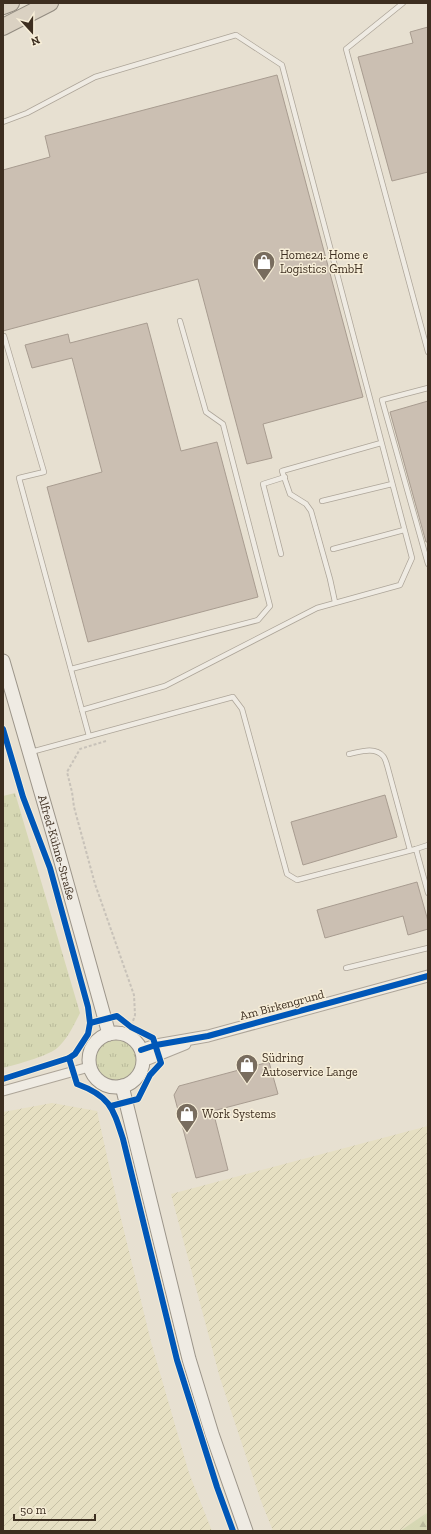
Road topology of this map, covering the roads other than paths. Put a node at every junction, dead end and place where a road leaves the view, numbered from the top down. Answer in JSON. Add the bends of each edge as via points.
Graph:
{"nodes":[{"id":1,"x":11,"y":3,"type":"edge"},
{"id":2,"x":50,"y":3,"type":"edge"},
{"id":3,"x":403,"y":3,"type":"edge"},
{"id":4,"x":3,"y":6,"type":"edge"},
{"id":5,"x":3,"y":27,"type":"edge"},
{"id":6,"x":3,"y":122,"type":"edge"},
{"id":7,"x":180,"y":321,"type":"dead end"},
{"id":8,"x":4,"y":336,"type":"dead end"},
{"id":9,"x":428,"y":352,"type":"edge"},
{"id":10,"x":428,"y":388,"type":"edge"},
{"id":11,"x":381,"y":443,"type":"junction"},
{"id":12,"x":285,"y":478,"type":"junction"},
{"id":13,"x":392,"y":484,"type":"junction"},
{"id":14,"x":322,"y":501,"type":"dead end"},
{"id":15,"x":404,"y":530,"type":"junction"},
{"id":16,"x":333,"y":549,"type":"dead end"},
{"id":17,"x":282,"y":554,"type":"dead end"},
{"id":18,"x":428,"y":564,"type":"edge"},
{"id":19,"x":335,"y":602,"type":"junction"},
{"id":20,"x":3,"y":661,"type":"edge"},
{"id":21,"x":71,"y":669,"type":"junction"},
{"id":22,"x":82,"y":710,"type":"junction"},
{"id":23,"x":89,"y":736,"type":"junction"},
{"id":24,"x":29,"y":752,"type":"junction"},
{"id":25,"x":349,"y":754,"type":"dead end"},
{"id":26,"x":428,"y":845,"type":"edge"},
{"id":27,"x":416,"y":849,"type":"junction"},
{"id":28,"x":410,"y":850,"type":"junction"},
{"id":29,"x":428,"y":893,"type":"edge"},
{"id":30,"x":428,"y":948,"type":"edge"},
{"id":31,"x":346,"y":968,"type":"dead end"},
{"id":32,"x":428,"y":976,"type":"edge"},
{"id":33,"x":109,"y":1034,"type":"junction"},
{"id":34,"x":142,"y":1055,"type":"junction"},
{"id":35,"x":90,"y":1067,"type":"junction"},
{"id":36,"x":122,"y":1086,"type":"junction"},
{"id":37,"x":3,"y":1091,"type":"edge"},
{"id":38,"x":246,"y":1531,"type":"edge"}],
"edges":[{"from":1,"to":4,"type":"highway"},
{"from":2,"to":5,"type":"highway"},
{"from":3,"to":9,"type":"lane","via":[[346,50]]},
{"from":6,"to":11,"type":"lane","via":[[27,113],[95,77],[236,35],[282,65]]},
{"from":7,"to":21,"type":"lane","via":[[206,412],[223,424],[270,606],[258,620]]},
{"from":8,"to":21,"type":"lane","via":[[44,472],[19,478]]},
{"from":10,"to":18,"type":"lane","via":[[382,400]]},
{"from":11,"to":12,"type":"lane","via":[[282,470]]},
{"from":11,"to":13,"type":"lane"},
{"from":12,"to":17,"type":"lane","via":[[263,484]]},
{"from":12,"to":19,"type":"lane","via":[[290,494],[306,504],[311,511]]},
{"from":13,"to":14,"type":"lane"},
{"from":13,"to":15,"type":"lane"},
{"from":15,"to":16,"type":"lane"},
{"from":15,"to":19,"type":"lane","via":[[412,558],[400,584]]},
{"from":19,"to":22,"type":"lane","via":[[317,608],[165,686]]},
{"from":20,"to":24,"type":"main road","name":"Alfred-Kühne-Straße"},
{"from":21,"to":22,"type":"lane"},
{"from":22,"to":23,"type":"lane"},
{"from":23,"to":24,"type":"lane"},
{"from":23,"to":28,"type":"lane","via":[[233,697],[242,709],[286,874],[298,880]]},
{"from":24,"to":33,"type":"main road","name":"Alfred-Kühne-Straße"},
{"from":25,"to":28,"type":"lane","via":[[365,750],[383,755]]},
{"from":26,"to":27,"type":"lane"},
{"from":27,"to":28,"type":"lane"},
{"from":27,"to":29,"type":"lane"},
{"from":30,"to":31,"type":"lane"},
{"from":32,"to":34,"type":"street","name":"Am Birkengrund","via":[[194,1040],[159,1055]]},
{"from":33,"to":34,"type":"main road","via":[[128,1036]]},
{"from":33,"to":35,"type":"main road","via":[[102,1036],[92,1046]]},
{"from":34,"to":36,"type":"main road","via":[[141,1070],[130,1083]]},
{"from":35,"to":36,"type":"main road","via":[[96,1079],[102,1083],[115,1087]]},
{"from":35,"to":37,"type":"street"},
{"from":36,"to":38,"type":"main road","via":[[189,1359]]}]}
